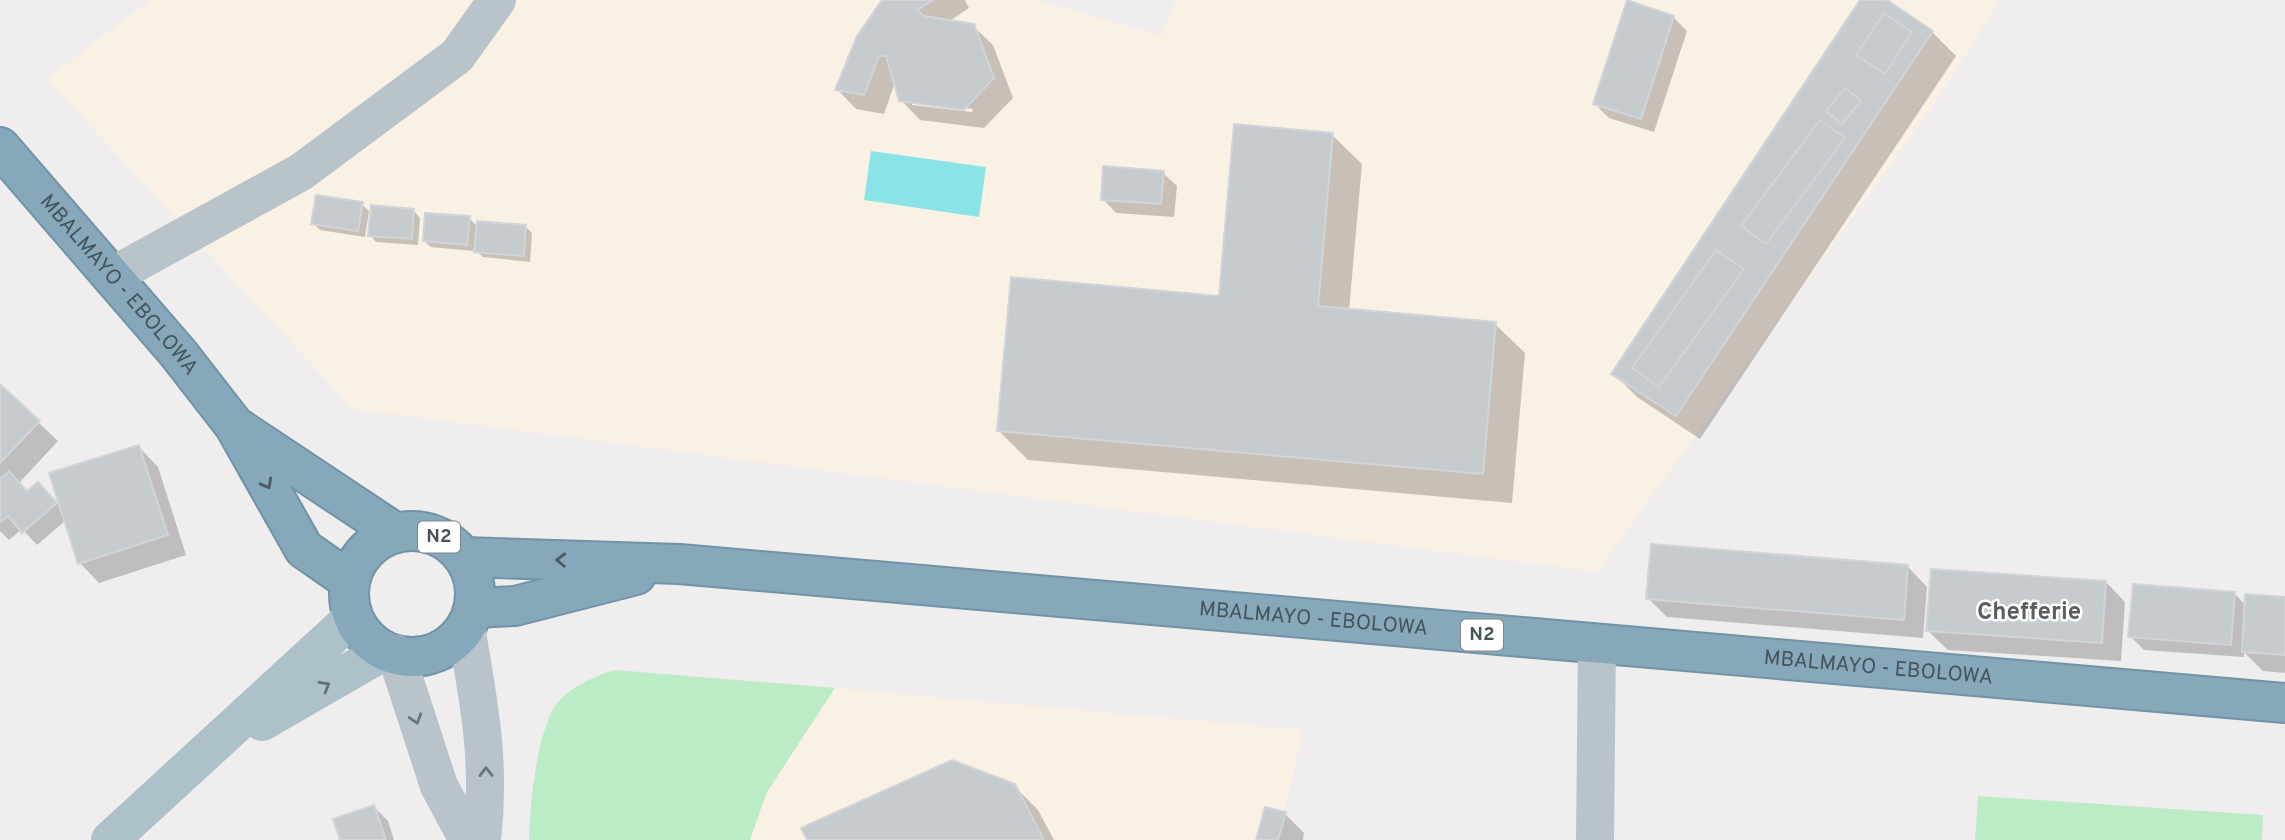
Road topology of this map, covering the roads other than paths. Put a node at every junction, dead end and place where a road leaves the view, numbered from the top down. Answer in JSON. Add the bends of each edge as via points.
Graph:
{"nodes":[{"id":1,"x":497,"y":0,"type":"edge"},
{"id":2,"x":0,"y":147,"type":"edge"},
{"id":3,"x":112,"y":276,"type":"junction"},
{"id":4,"x":234,"y":425,"type":"junction"},
{"id":5,"x":396,"y":533,"type":"junction"},
{"id":6,"x":464,"y":557,"type":"junction"},
{"id":7,"x":678,"y":564,"type":"junction"},
{"id":8,"x":351,"y":599,"type":"junction"},
{"id":9,"x":470,"y":618,"type":"junction"},
{"id":10,"x":1597,"y":644,"type":"junction"},
{"id":11,"x":390,"y":653,"type":"junction"},
{"id":12,"x":2285,"y":704,"type":"edge"},
{"id":13,"x":203,"y":757,"type":"junction"},
{"id":14,"x":110,"y":840,"type":"edge"},
{"id":15,"x":468,"y":840,"type":"edge"},
{"id":16,"x":482,"y":840,"type":"edge"},
{"id":17,"x":1595,"y":840,"type":"edge"}],
"edges":[{"from":1,"to":3,"type":"street","via":[[457,56],[301,172]]},
{"from":2,"to":3,"type":"highway","name":"MBALMAYO - EBOLOWA","number":"N2"},
{"from":3,"to":4,"type":"highway","name":"MBALMAYO - EBOLOWA","number":"N2"},
{"from":4,"to":5,"type":"highway","name":"MBALMAYO - EBOLOWA","number":"N2"},
{"from":4,"to":8,"type":"highway","name":"MBALMAYO - EBOLOWA","number":"N2","one_way":true,"via":[[304,550]]},
{"from":5,"to":6,"type":"highway","number":"N2","via":[[411,530],[441,537]]},
{"from":5,"to":8,"type":"highway","number":"N2","via":[[366,550]]},
{"from":7,"to":6,"type":"highway","name":"MBALMAYO - EBOLOWA","number":"N2","one_way":true},
{"from":6,"to":9,"type":"highway","number":"N2","via":[[474,582]]},
{"from":7,"to":9,"type":"highway","name":"MBALMAYO - EBOLOWA","number":"N2"},
{"from":7,"to":10,"type":"highway","name":"MBALMAYO - EBOLOWA","number":"N2"},
{"from":8,"to":11,"type":"highway","name":"MBALMAYO - EBOLOWA","number":"N2","via":[[360,631]]},
{"from":8,"to":13,"type":"main road"},
{"from":9,"to":11,"type":"highway","via":[[449,645],[432,654]]},
{"from":16,"to":9,"type":"street","one_way":true,"via":[[486,743]]},
{"from":10,"to":12,"type":"highway","name":"MBALMAYO - EBOLOWA","number":"N2"},
{"from":10,"to":17,"type":"street"},
{"from":13,"to":11,"type":"main road","one_way":true},
{"from":11,"to":15,"type":"street","one_way":true,"via":[[439,786]]},
{"from":13,"to":14,"type":"main road"}]}
